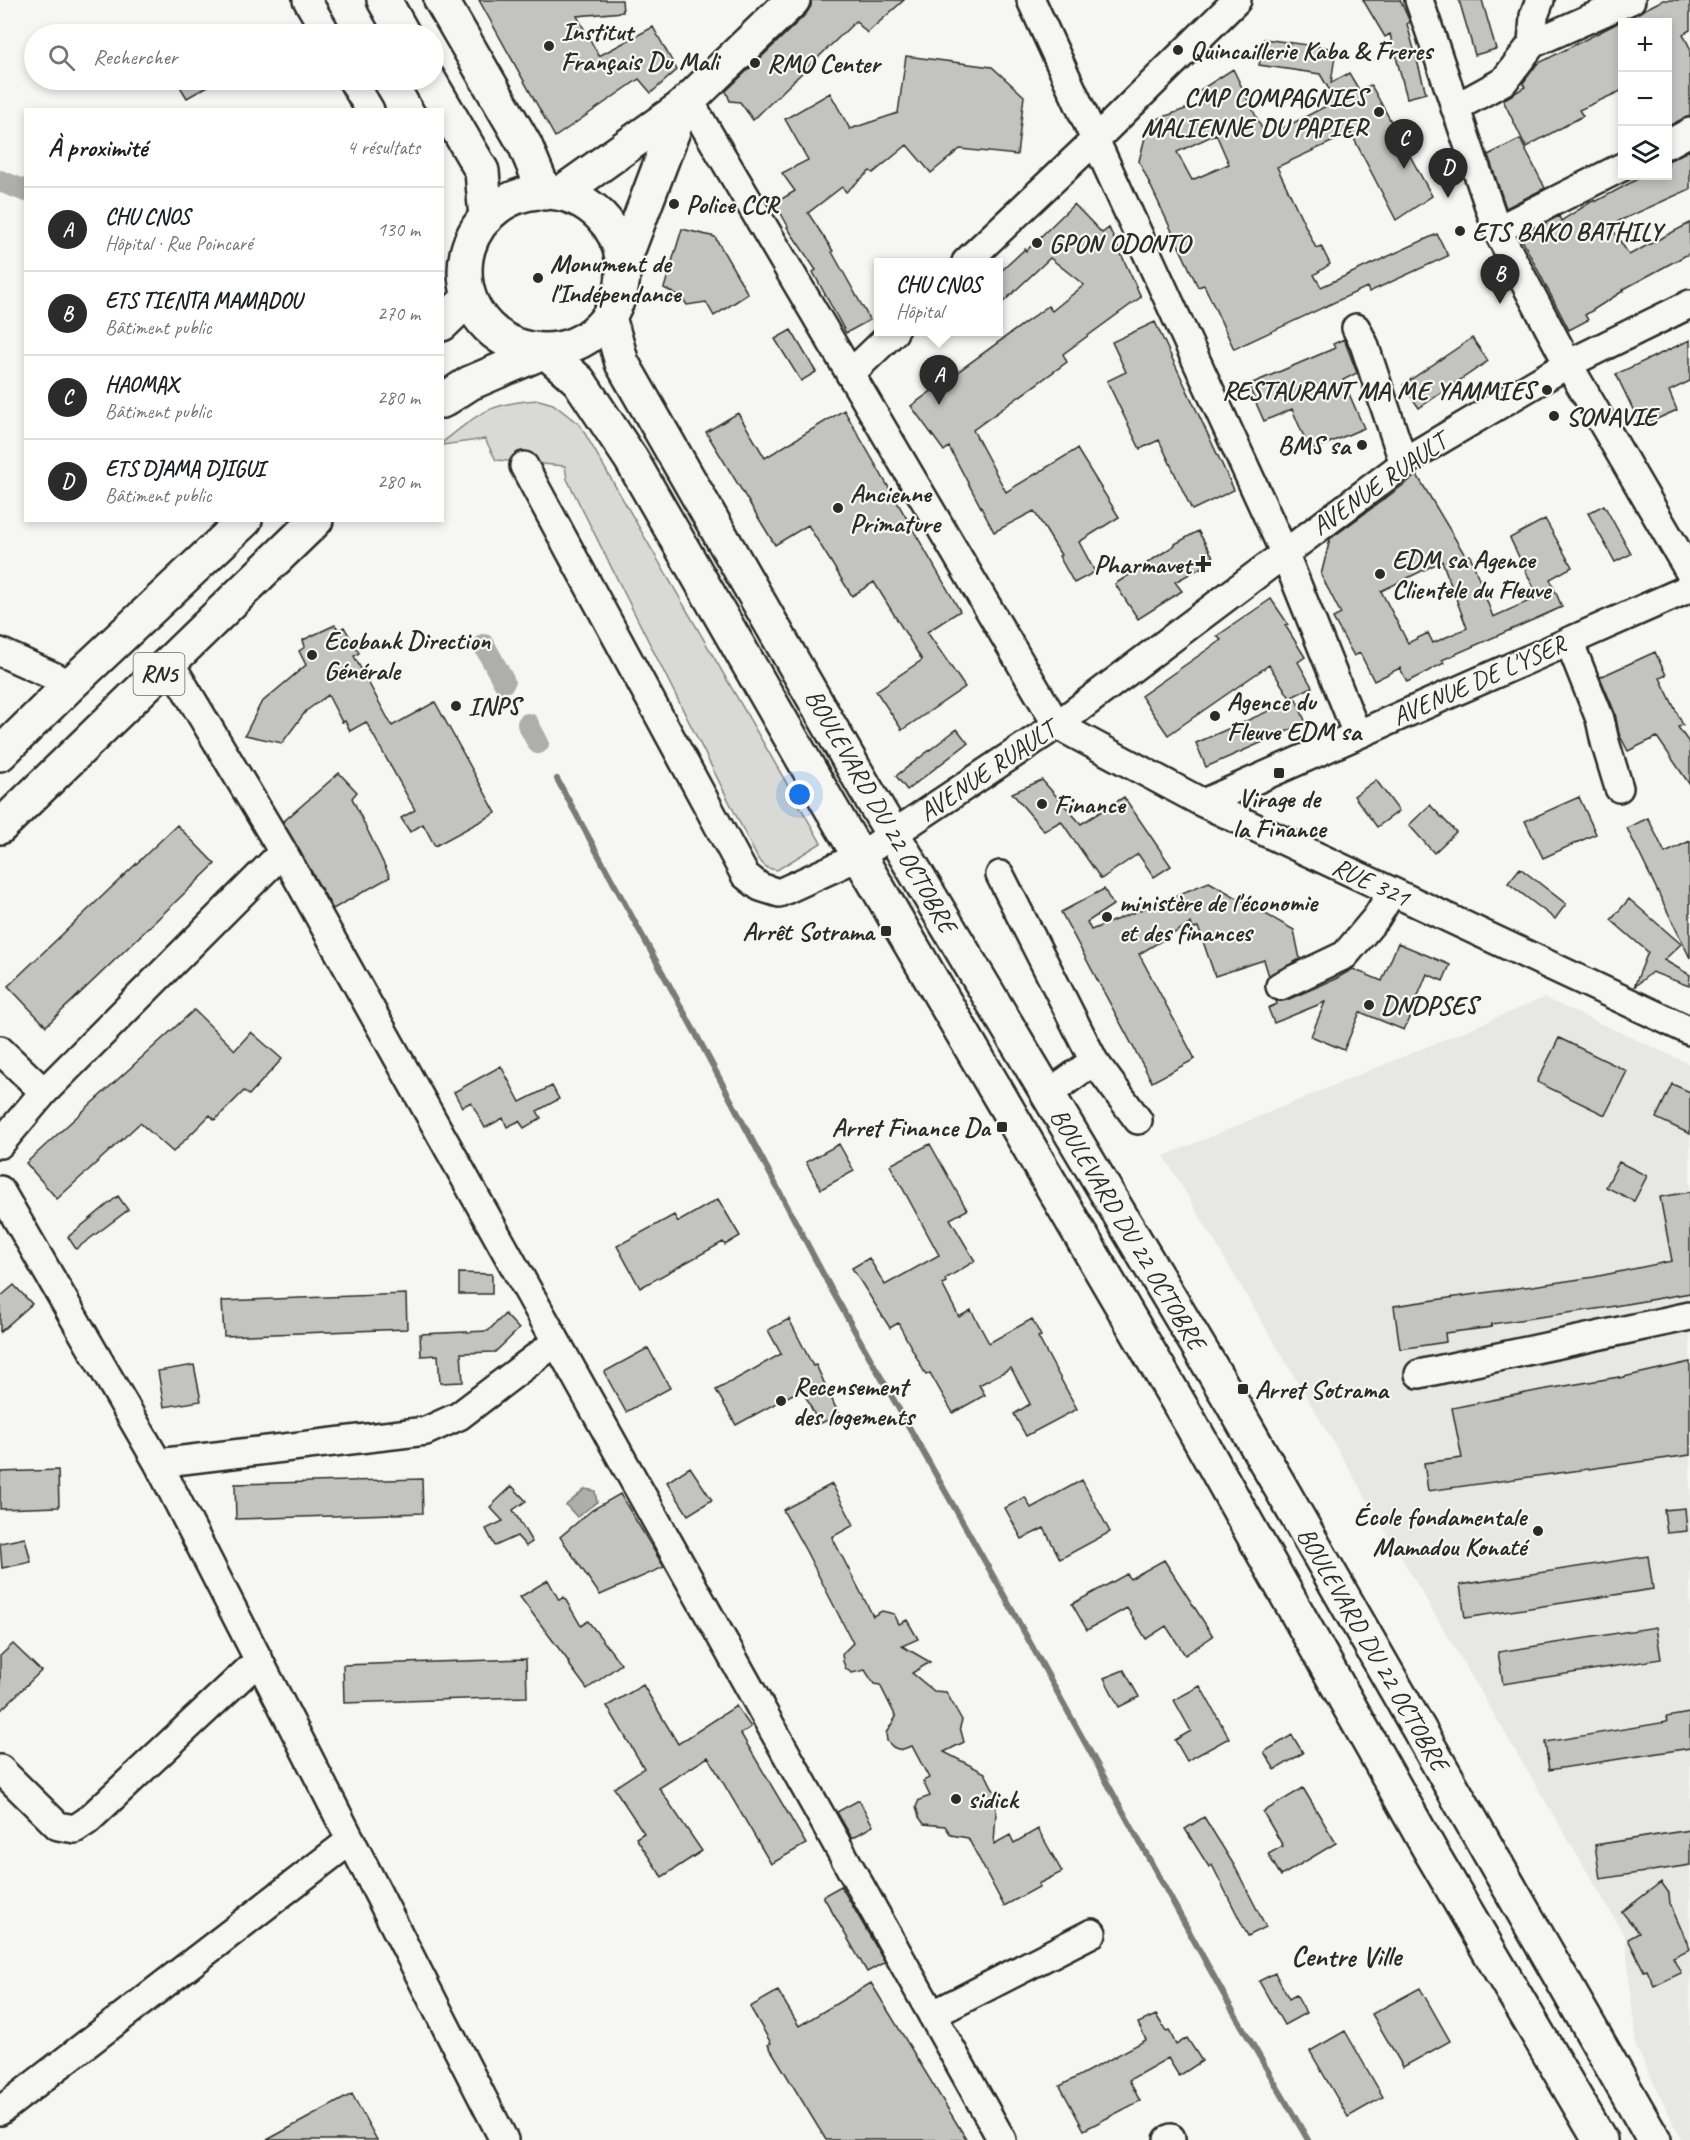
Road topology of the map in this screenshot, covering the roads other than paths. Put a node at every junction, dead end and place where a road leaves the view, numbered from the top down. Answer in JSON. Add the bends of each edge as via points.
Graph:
{"nodes":[{"id":1,"x":307,"y":0,"type":"edge"},
{"id":2,"x":384,"y":0,"type":"edge"},
{"id":3,"x":441,"y":0,"type":"edge"},
{"id":4,"x":793,"y":0,"type":"edge"},
{"id":5,"x":1031,"y":0,"type":"edge"},
{"id":6,"x":1237,"y":0,"type":"edge"},
{"id":7,"x":1419,"y":0,"type":"edge"},
{"id":8,"x":1540,"y":0,"type":"edge"},
{"id":9,"x":1631,"y":0,"type":"edge"},
{"id":10,"x":1211,"y":9,"type":"edge"},
{"id":11,"x":321,"y":24,"type":"edge"},
{"id":12,"x":398,"y":24,"type":"edge"},
{"id":13,"x":1532,"y":44,"type":"junction"},
{"id":14,"x":358,"y":90,"type":"edge"},
{"id":15,"x":435,"y":90,"type":"edge"},
{"id":16,"x":685,"y":103,"type":"junction"},
{"id":17,"x":369,"y":108,"type":"edge"},
{"id":18,"x":1455,"y":108,"type":"junction"},
{"id":19,"x":1690,"y":132,"type":"edge"},
{"id":20,"x":1094,"y":141,"type":"junction"},
{"id":21,"x":1672,"y":142,"type":"edge"},
{"id":22,"x":1618,"y":170,"type":"edge"},
{"id":23,"x":553,"y":193,"type":"junction"},
{"id":24,"x":486,"y":218,"type":"junction"},
{"id":25,"x":1497,"y":230,"type":"junction"},
{"id":26,"x":970,"y":258,"type":"edge"},
{"id":27,"x":623,"y":262,"type":"junction"},
{"id":28,"x":1690,"y":304,"type":"edge"},
{"id":29,"x":453,"y":306,"type":"edge"},
{"id":30,"x":609,"y":317,"type":"junction"},
{"id":31,"x":1356,"y":328,"type":"dead end"},
{"id":32,"x":890,"y":336,"type":"edge"},
{"id":33,"x":545,"y":351,"type":"junction"},
{"id":34,"x":1568,"y":364,"type":"junction"},
{"id":35,"x":850,"y":374,"type":"junction"},
{"id":36,"x":444,"y":400,"type":"edge"},
{"id":37,"x":1404,"y":464,"type":"junction"},
{"id":38,"x":524,"y":466,"type":"dead end"},
{"id":39,"x":243,"y":522,"type":"edge"},
{"id":40,"x":314,"y":522,"type":"edge"},
{"id":41,"x":1284,"y":552,"type":"junction"},
{"id":42,"x":1690,"y":573,"type":"edge"},
{"id":43,"x":1690,"y":588,"type":"edge"},
{"id":44,"x":1569,"y":641,"type":"junction"},
{"id":45,"x":0,"y":652,"type":"edge"},
{"id":46,"x":170,"y":663,"type":"junction"},
{"id":47,"x":71,"y":684,"type":"junction"},
{"id":48,"x":1057,"y":725,"type":"junction"},
{"id":49,"x":1357,"y":734,"type":"junction"},
{"id":50,"x":0,"y":754,"type":"edge"},
{"id":51,"x":1620,"y":788,"type":"dead end"},
{"id":52,"x":1203,"y":803,"type":"junction"},
{"id":53,"x":0,"y":827,"type":"edge"},
{"id":54,"x":893,"y":834,"type":"junction"},
{"id":55,"x":283,"y":852,"type":"junction"},
{"id":56,"x":860,"y":856,"type":"junction"},
{"id":57,"x":1000,"y":875,"type":"dead end"},
{"id":58,"x":1392,"y":892,"type":"junction"},
{"id":59,"x":1280,"y":986,"type":"dead end"},
{"id":60,"x":1690,"y":1031,"type":"edge"},
{"id":61,"x":0,"y":1050,"type":"edge"},
{"id":62,"x":1094,"y":1061,"type":"junction"},
{"id":63,"x":44,"y":1092,"type":"junction"},
{"id":64,"x":1048,"y":1094,"type":"junction"},
{"id":65,"x":1138,"y":1120,"type":"dead end"},
{"id":66,"x":0,"y":1144,"type":"edge"},
{"id":67,"x":0,"y":1190,"type":"edge"},
{"id":68,"x":1690,"y":1316,"type":"edge"},
{"id":69,"x":556,"y":1342,"type":"junction"},
{"id":70,"x":1419,"y":1374,"type":"dead end"},
{"id":71,"x":158,"y":1463,"type":"junction"},
{"id":72,"x":259,"y":1660,"type":"junction"},
{"id":73,"x":0,"y":1768,"type":"edge"},
{"id":74,"x":351,"y":1840,"type":"junction"},
{"id":75,"x":1092,"y":1933,"type":"dead end"},
{"id":76,"x":932,"y":2015,"type":"junction"},
{"id":77,"x":0,"y":2111,"type":"edge"},
{"id":78,"x":504,"y":2140,"type":"edge"},
{"id":79,"x":1002,"y":2140,"type":"edge"},
{"id":80,"x":1600,"y":2140,"type":"edge"},
{"id":81,"x":1654,"y":2140,"type":"edge"}],
"edges":[{"from":1,"to":11,"type":"street"},
{"from":2,"to":12,"type":"main road"},
{"from":3,"to":23,"type":"main road"},
{"from":4,"to":16,"type":"main road"},
{"from":5,"to":20,"type":"street"},
{"from":6,"to":10,"type":"street"},
{"from":7,"to":18,"type":"street"},
{"from":8,"to":13,"type":"street","via":[[1534,16]]},
{"from":9,"to":13,"type":"street"},
{"from":10,"to":20,"type":"street"},
{"from":13,"to":18,"type":"street","via":[[1504,81]]},
{"from":14,"to":17,"type":"street"},
{"from":15,"to":24,"type":"main road","via":[[482,171]]},
{"from":16,"to":23,"type":"main road"},
{"from":16,"to":27,"type":"main road"},
{"from":16,"to":35,"type":"street"},
{"from":18,"to":25,"type":"street"},
{"from":19,"to":21,"type":"street"},
{"from":20,"to":26,"type":"street"},
{"from":20,"to":41,"type":"street"},
{"from":22,"to":25,"type":"street"},
{"from":23,"to":24,"type":"main road","via":[[524,196],[503,204]]},
{"from":23,"to":27,"type":"main road","via":[[587,202],[606,223]]},
{"from":24,"to":29,"type":"main road","via":[[473,235]]},
{"from":25,"to":34,"type":"street"},
{"from":27,"to":30,"type":"main road","via":[[623,281]]},
{"from":28,"to":34,"type":"street","name":"AVENUE RUAULT"},
{"from":29,"to":33,"type":"main road","via":[[481,320],[498,337],[521,348]]},
{"from":30,"to":33,"type":"main road","via":[[582,342]]},
{"from":30,"to":54,"type":"main road","name":"BOULEVARD DU 22 OCTOBRE","via":[[622,363]]},
{"from":31,"to":37,"type":"street"},
{"from":32,"to":35,"type":"street"},
{"from":33,"to":36,"type":"main road","via":[[470,383]]},
{"from":33,"to":56,"type":"main road","name":"BOULEVARD DU 22 OCTOBRE","via":[[579,381],[631,459]]},
{"from":34,"to":37,"type":"street","name":"AVENUE RUAULT"},
{"from":34,"to":42,"type":"street"},
{"from":35,"to":48,"type":"street"},
{"from":37,"to":41,"type":"street","name":"AVENUE RUAULT"},
{"from":38,"to":56,"type":"street","name":"AVENUE RUAULT","via":[[745,875],[760,888],[779,893]]},
{"from":39,"to":47,"type":"main road","number":"RN5"},
{"from":40,"to":46,"type":"main road","number":"RN5"},
{"from":41,"to":48,"type":"street","name":"AVENUE RUAULT"},
{"from":41,"to":49,"type":"street"},
{"from":43,"to":44,"type":"street","name":"AVENUE DE L'YSER"},
{"from":44,"to":49,"type":"street","name":"AVENUE DE L'YSER"},
{"from":44,"to":51,"type":"street","via":[[1600,719]]},
{"from":45,"to":47,"type":"street"},
{"from":46,"to":53,"type":"main road","number":"RN5"},
{"from":46,"to":55,"type":"street"},
{"from":47,"to":50,"type":"main road","number":"RN5"},
{"from":48,"to":52,"type":"street","name":"RUE 321"},
{"from":48,"to":54,"type":"street","name":"AVENUE RUAULT"},
{"from":49,"to":52,"type":"street","name":"AVENUE DE L'YSER"},
{"from":52,"to":58,"type":"street","name":"RUE 321"},
{"from":54,"to":56,"type":"street","name":"AVENUE RUAULT"},
{"from":54,"to":64,"type":"main road","name":"BOULEVARD DU 22 OCTOBRE"},
{"from":55,"to":63,"type":"street"},
{"from":55,"to":69,"type":"street"},
{"from":56,"to":80,"type":"main road","name":"BOULEVARD DU 22 OCTOBRE","via":[[1185,1413],[1431,1852]]},
{"from":57,"to":62,"type":"street"},
{"from":58,"to":59,"type":"street","via":[[1345,955]]},
{"from":58,"to":60,"type":"street","name":"RUE 321"},
{"from":61,"to":63,"type":"street"},
{"from":62,"to":64,"type":"street"},
{"from":62,"to":65,"type":"street"},
{"from":63,"to":66,"type":"street"},
{"from":64,"to":81,"type":"main road","name":"BOULEVARD DU 22 OCTOBRE","via":[[1237,1412]]},
{"from":67,"to":71,"type":"street"},
{"from":68,"to":70,"type":"street"},
{"from":69,"to":71,"type":"street","via":[[459,1416],[426,1431]]},
{"from":69,"to":76,"type":"street"},
{"from":71,"to":72,"type":"street"},
{"from":72,"to":73,"type":"street","via":[[75,1829],[58,1826]]},
{"from":72,"to":74,"type":"street"},
{"from":74,"to":77,"type":"street"},
{"from":74,"to":78,"type":"street"},
{"from":75,"to":76,"type":"street"},
{"from":76,"to":79,"type":"street"}]}
